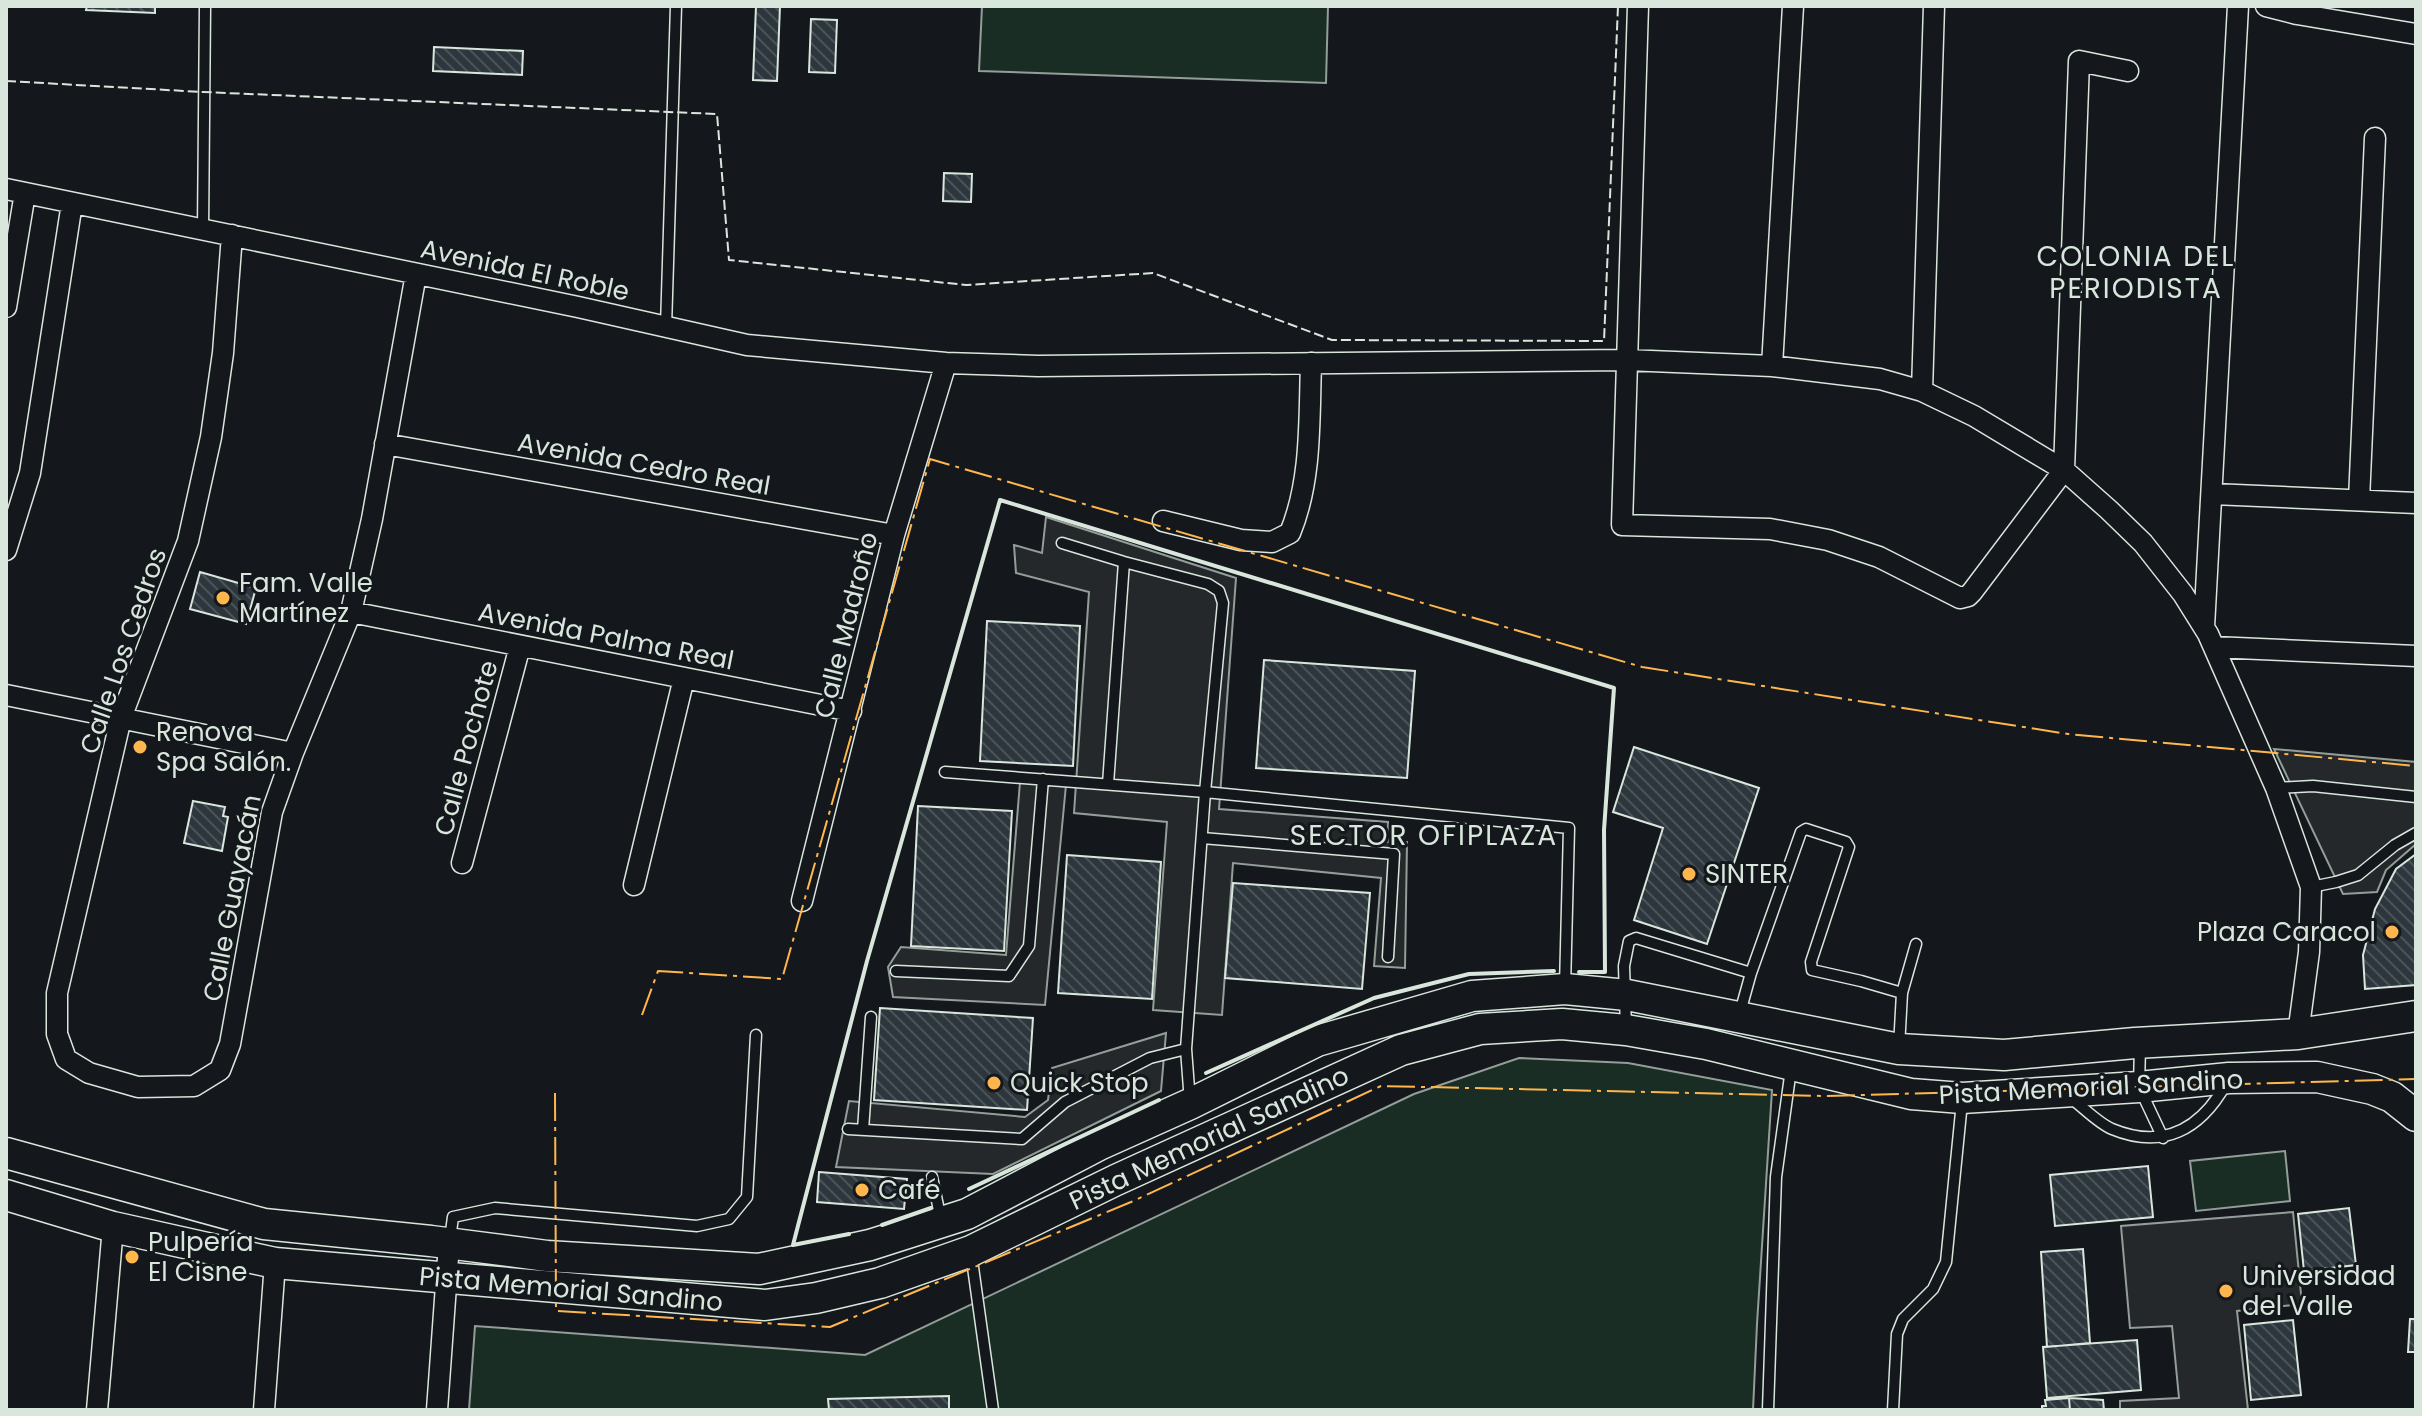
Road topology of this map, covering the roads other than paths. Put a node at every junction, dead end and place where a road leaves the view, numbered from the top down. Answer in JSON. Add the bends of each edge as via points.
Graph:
{"nodes":[{"id":1,"x":205,"y":6,"type":"edge"},
{"id":2,"x":676,"y":6,"type":"edge"},
{"id":3,"x":1638,"y":6,"type":"edge"},
{"id":4,"x":1793,"y":6,"type":"edge"},
{"id":5,"x":1934,"y":6,"type":"edge"},
{"id":6,"x":2238,"y":6,"type":"edge"},
{"id":7,"x":2266,"y":6,"type":"edge"},
{"id":8,"x":2416,"y":34,"type":"edge"},
{"id":9,"x":2128,"y":71,"type":"dead end"},
{"id":10,"x":2375,"y":138,"type":"dead end"},
{"id":11,"x":15,"y":191,"type":"edge"},
{"id":12,"x":72,"y":203,"type":"junction"},
{"id":13,"x":203,"y":230,"type":"junction"},
{"id":14,"x":232,"y":235,"type":"junction"},
{"id":15,"x":416,"y":274,"type":"junction"},
{"id":16,"x":6,"y":307,"type":"edge"},
{"id":17,"x":666,"y":327,"type":"junction"},
{"id":18,"x":1626,"y":360,"type":"junction"},
{"id":19,"x":946,"y":363,"type":"junction"},
{"id":20,"x":1311,"y":363,"type":"junction"},
{"id":21,"x":1772,"y":366,"type":"junction"},
{"id":22,"x":1922,"y":391,"type":"junction"},
{"id":23,"x":385,"y":444,"type":"junction"},
{"id":24,"x":2064,"y":470,"type":"junction"},
{"id":25,"x":2213,"y":494,"type":"junction"},
{"id":26,"x":2359,"y":500,"type":"junction"},
{"id":27,"x":2416,"y":503,"type":"edge"},
{"id":28,"x":1163,"y":521,"type":"dead end"},
{"id":29,"x":894,"y":535,"type":"junction"},
{"id":30,"x":1062,"y":543,"type":"dead end"},
{"id":31,"x":6,"y":550,"type":"edge"},
{"id":32,"x":1124,"y":562,"type":"junction"},
{"id":33,"x":2207,"y":581,"type":"junction"},
{"id":34,"x":2180,"y":591,"type":"junction"},
{"id":35,"x":351,"y":612,"type":"junction"},
{"id":36,"x":2204,"y":627,"type":"junction"},
{"id":37,"x":520,"y":646,"type":"junction"},
{"id":38,"x":2214,"y":647,"type":"junction"},
{"id":39,"x":2416,"y":656,"type":"edge"},
{"id":40,"x":684,"y":678,"type":"junction"},
{"id":41,"x":6,"y":695,"type":"edge"},
{"id":42,"x":851,"y":711,"type":"junction"},
{"id":43,"x":121,"y":718,"type":"junction"},
{"id":44,"x":293,"y":753,"type":"junction"},
{"id":45,"x":945,"y":772,"type":"dead end"},
{"id":46,"x":1043,"y":779,"type":"junction"},
{"id":47,"x":1108,"y":784,"type":"junction"},
{"id":48,"x":2276,"y":788,"type":"junction"},
{"id":49,"x":1205,"y":792,"type":"junction"},
{"id":50,"x":2416,"y":797,"type":"edge"},
{"id":51,"x":2416,"y":833,"type":"edge"},
{"id":52,"x":1202,"y":838,"type":"junction"},
{"id":53,"x":462,"y":863,"type":"dead end"},
{"id":54,"x":634,"y":885,"type":"dead end"},
{"id":55,"x":2311,"y":887,"type":"junction"},
{"id":56,"x":802,"y":901,"type":"dead end"},
{"id":57,"x":1916,"y":944,"type":"dead end"},
{"id":58,"x":1388,"y":957,"type":"dead end"},
{"id":59,"x":896,"y":971,"type":"dead end"},
{"id":60,"x":1751,"y":973,"type":"junction"},
{"id":61,"x":1565,"y":989,"type":"junction"},
{"id":62,"x":1902,"y":993,"type":"junction"},
{"id":63,"x":1627,"y":995,"type":"junction"},
{"id":64,"x":2416,"y":1016,"type":"edge"},
{"id":65,"x":871,"y":1017,"type":"dead end"},
{"id":66,"x":1739,"y":1018,"type":"junction"},
{"id":67,"x":1626,"y":1030,"type":"junction"},
{"id":68,"x":2298,"y":1034,"type":"junction"},
{"id":69,"x":756,"y":1035,"type":"dead end"},
{"id":70,"x":2140,"y":1043,"type":"junction"},
{"id":71,"x":1186,"y":1049,"type":"junction"},
{"id":72,"x":1899,"y":1049,"type":"junction"},
{"id":73,"x":1792,"y":1063,"type":"junction"},
{"id":74,"x":220,"y":1070,"type":"joint"},
{"id":75,"x":2229,"y":1078,"type":"junction"},
{"id":76,"x":2139,"y":1087,"type":"junction"},
{"id":77,"x":2061,"y":1090,"type":"junction"},
{"id":78,"x":1308,"y":1091,"type":"junction"},
{"id":79,"x":1962,"y":1098,"type":"junction"},
{"id":80,"x":1190,"y":1104,"type":"junction"},
{"id":81,"x":2416,"y":1116,"type":"edge"},
{"id":82,"x":848,"y":1129,"type":"dead end"},
{"id":83,"x":863,"y":1130,"type":"junction"},
{"id":84,"x":2163,"y":1138,"type":"junction"},
{"id":85,"x":6,"y":1153,"type":"edge"},
{"id":86,"x":932,"y":1177,"type":"dead end"},
{"id":87,"x":1116,"y":1180,"type":"junction"},
{"id":88,"x":6,"y":1195,"type":"edge"},
{"id":89,"x":941,"y":1222,"type":"junction"},
{"id":90,"x":113,"y":1227,"type":"junction"},
{"id":91,"x":449,"y":1244,"type":"junction"},
{"id":92,"x":971,"y":1251,"type":"junction"},
{"id":93,"x":275,"y":1263,"type":"junction"},
{"id":94,"x":447,"y":1279,"type":"junction"},
{"id":95,"x":97,"y":1410,"type":"edge"},
{"id":96,"x":264,"y":1410,"type":"edge"},
{"id":97,"x":437,"y":1410,"type":"edge"},
{"id":98,"x":993,"y":1410,"type":"edge"},
{"id":99,"x":1768,"y":1410,"type":"edge"},
{"id":100,"x":1893,"y":1410,"type":"edge"}],
"edges":[{"from":1,"to":13,"type":"lane"},
{"from":2,"to":17,"type":"lane"},
{"from":3,"to":18,"type":"street"},
{"from":4,"to":21,"type":"street"},
{"from":5,"to":22,"type":"street"},
{"from":6,"to":25,"type":"street"},
{"from":7,"to":8,"type":"street"},
{"from":9,"to":24,"type":"street","via":[[2079,61]]},
{"from":10,"to":26,"type":"street"},
{"from":11,"to":12,"type":"street","name":"Avenida El Roble"},
{"from":11,"to":16,"type":"street"},
{"from":12,"to":13,"type":"street","name":"Avenida El Roble"},
{"from":12,"to":31,"type":"street","via":[[30,473]]},
{"from":13,"to":14,"type":"street","name":"Avenida El Roble"},
{"from":14,"to":15,"type":"street","name":"Avenida El Roble"},
{"from":14,"to":43,"type":"street","name":"Calle Los Cedros","via":[[211,437],[188,541]]},
{"from":15,"to":17,"type":"street","name":"Avenida El Roble"},
{"from":15,"to":23,"type":"street","name":"Calle Guayacán"},
{"from":17,"to":19,"type":"street","name":"Avenida El Roble","via":[[747,345]]},
{"from":18,"to":20,"type":"street","name":"Avenida El Roble"},
{"from":18,"to":21,"type":"street","name":"Avenida El Roble"},
{"from":18,"to":24,"type":"street","via":[[1622,525],[1770,529],[1828,540],[1879,557],[1964,598]]},
{"from":19,"to":20,"type":"street","name":"Avenida El Roble"},
{"from":19,"to":29,"type":"street","name":"Calle Madroño"},
{"from":20,"to":28,"type":"street","via":[[1308,448],[1300,510],[1290,533],[1272,542],[1241,540]]},
{"from":21,"to":22,"type":"street","name":"Avenida El Roble","via":[[1860,375]]},
{"from":22,"to":24,"type":"street","name":"Avenida El Roble"},
{"from":23,"to":29,"type":"street","name":"Avenida Cedro Real"},
{"from":23,"to":35,"type":"street","name":"Calle Guayacán"},
{"from":24,"to":34,"type":"street","name":"Avenida El Roble","via":[[2143,543]]},
{"from":25,"to":26,"type":"street"},
{"from":25,"to":33,"type":"street"},
{"from":26,"to":27,"type":"street"},
{"from":29,"to":42,"type":"street","name":"Calle Madroño"},
{"from":30,"to":32,"type":"lane"},
{"from":32,"to":47,"type":"lane"},
{"from":32,"to":49,"type":"lane","via":[[1219,591],[1223,603]]},
{"from":33,"to":34,"type":"street","via":[[2198,593]]},
{"from":33,"to":36,"type":"street"},
{"from":34,"to":36,"type":"street","name":"Avenida El Roble"},
{"from":35,"to":37,"type":"street","name":"Avenida Palma Real"},
{"from":35,"to":44,"type":"street","name":"Calle Guayacán"},
{"from":36,"to":38,"type":"street","name":"Avenida El Roble"},
{"from":37,"to":40,"type":"street","name":"Avenida Palma Real"},
{"from":37,"to":53,"type":"street","name":"Calle Pochote"},
{"from":38,"to":39,"type":"street"},
{"from":38,"to":48,"type":"street","name":"Avenida El Roble"},
{"from":40,"to":42,"type":"street","name":"Avenida Palma Real"},
{"from":40,"to":54,"type":"street"},
{"from":41,"to":43,"type":"street"},
{"from":42,"to":56,"type":"street","name":"Calle Madroño"},
{"from":43,"to":44,"type":"street"},
{"from":43,"to":74,"type":"street","name":"Calle Los Cedros","via":[[57,993],[57,1034],[66,1059],[89,1073],[138,1087],[194,1086]]},
{"from":44,"to":74,"type":"street","name":"Calle Guayacán","via":[[272,812],[230,1044]]},
{"from":45,"to":46,"type":"lane"},
{"from":46,"to":47,"type":"lane"},
{"from":46,"to":59,"type":"lane","via":[[1029,946],[1009,976]]},
{"from":47,"to":49,"type":"lane"},
{"from":48,"to":50,"type":"lane","via":[[2313,786]]},
{"from":48,"to":55,"type":"street","name":"Avenida El Roble"},
{"from":49,"to":52,"type":"lane"},
{"from":49,"to":61,"type":"lane","via":[[1569,828]]},
{"from":51,"to":55,"type":"lane","via":[[2358,875]]},
{"from":52,"to":58,"type":"lane","via":[[1394,854]]},
{"from":52,"to":71,"type":"lane"},
{"from":55,"to":68,"type":"street"},
{"from":57,"to":62,"type":"lane"},
{"from":60,"to":62,"type":"lane","via":[[1806,829],[1849,847],[1812,970]]},
{"from":60,"to":63,"type":"lane","via":[[1636,938],[1629,941],[1624,966]]},
{"from":60,"to":66,"type":"lane"},
{"from":61,"to":63,"type":"main road","name":"Pista Memorial Sandino"},
{"from":61,"to":80,"type":"main road","name":"Pista Memorial Sandino","via":[[1472,996],[1317,1041]]},
{"from":62,"to":72,"type":"lane"},
{"from":63,"to":66,"type":"main road","name":"Pista Memorial Sandino"},
{"from":63,"to":67,"type":"lane"},
{"from":64,"to":68,"type":"main road","name":"Pista Memorial Sandino"},
{"from":65,"to":83,"type":"lane"},
{"from":66,"to":72,"type":"main road","name":"Pista Memorial Sandino"},
{"from":67,"to":73,"type":"main road","name":"Pista Memorial Sandino"},
{"from":67,"to":78,"type":"main road","name":"Pista Memorial Sandino","via":[[1562,1024],[1480,1029],[1401,1050]]},
{"from":68,"to":70,"type":"main road","name":"Pista Memorial Sandino"},
{"from":69,"to":91,"type":"lane","via":[[747,1197],[729,1219],[697,1226],[495,1208],[453,1217]]},
{"from":70,"to":72,"type":"main road","name":"Pista Memorial Sandino","via":[[2004,1055]]},
{"from":70,"to":76,"type":"lane"},
{"from":71,"to":80,"type":"lane"},
{"from":71,"to":83,"type":"lane","via":[[1150,1058],[1065,1102],[1022,1139]]},
{"from":73,"to":79,"type":"main road","name":"Pista Memorial Sandino","via":[[1911,1094]]},
{"from":73,"to":99,"type":"lane","via":[[1776,1177]]},
{"from":75,"to":76,"type":"main road","name":"Pista Memorial Sandino"},
{"from":75,"to":81,"type":"main road","name":"Pista Memorial Sandino","via":[[2341,1081],[2392,1097]]},
{"from":75,"to":84,"type":"lane","via":[[2204,1115]]},
{"from":76,"to":77,"type":"main road","name":"Pista Memorial Sandino"},
{"from":76,"to":84,"type":"lane"},
{"from":77,"to":79,"type":"main road","name":"Pista Memorial Sandino"},
{"from":77,"to":84,"type":"lane","via":[[2110,1128]]},
{"from":78,"to":80,"type":"main road","via":[[1277,1093],[1222,1113]]},
{"from":78,"to":87,"type":"main road","name":"Pista Memorial Sandino"},
{"from":79,"to":100,"type":"lane","via":[[1946,1262],[1933,1289],[1903,1319],[1897,1334]]},
{"from":80,"to":87,"type":"main road","via":[[1183,1133],[1128,1162]]},
{"from":80,"to":89,"type":"main road","name":"Pista Memorial Sandino"},
{"from":82,"to":83,"type":"lane"},
{"from":85,"to":91,"type":"main road","name":"Pista Memorial Sandino","via":[[264,1224]]},
{"from":86,"to":89,"type":"lane"},
{"from":87,"to":92,"type":"main road","name":"Pista Memorial Sandino"},
{"from":88,"to":90,"type":"main road","name":"Pista Memorial Sandino"},
{"from":89,"to":91,"type":"main road","name":"Pista Memorial Sandino","via":[[870,1245],[759,1269],[547,1256]]},
{"from":90,"to":93,"type":"main road","name":"Pista Memorial Sandino"},
{"from":90,"to":95,"type":"street"},
{"from":91,"to":94,"type":"street"},
{"from":92,"to":94,"type":"main road","name":"Pista Memorial Sandino","via":[[880,1283],[765,1305]]},
{"from":92,"to":98,"type":"lane"},
{"from":93,"to":94,"type":"main road","name":"Pista Memorial Sandino"},
{"from":93,"to":96,"type":"street"},
{"from":94,"to":97,"type":"street"}]}
